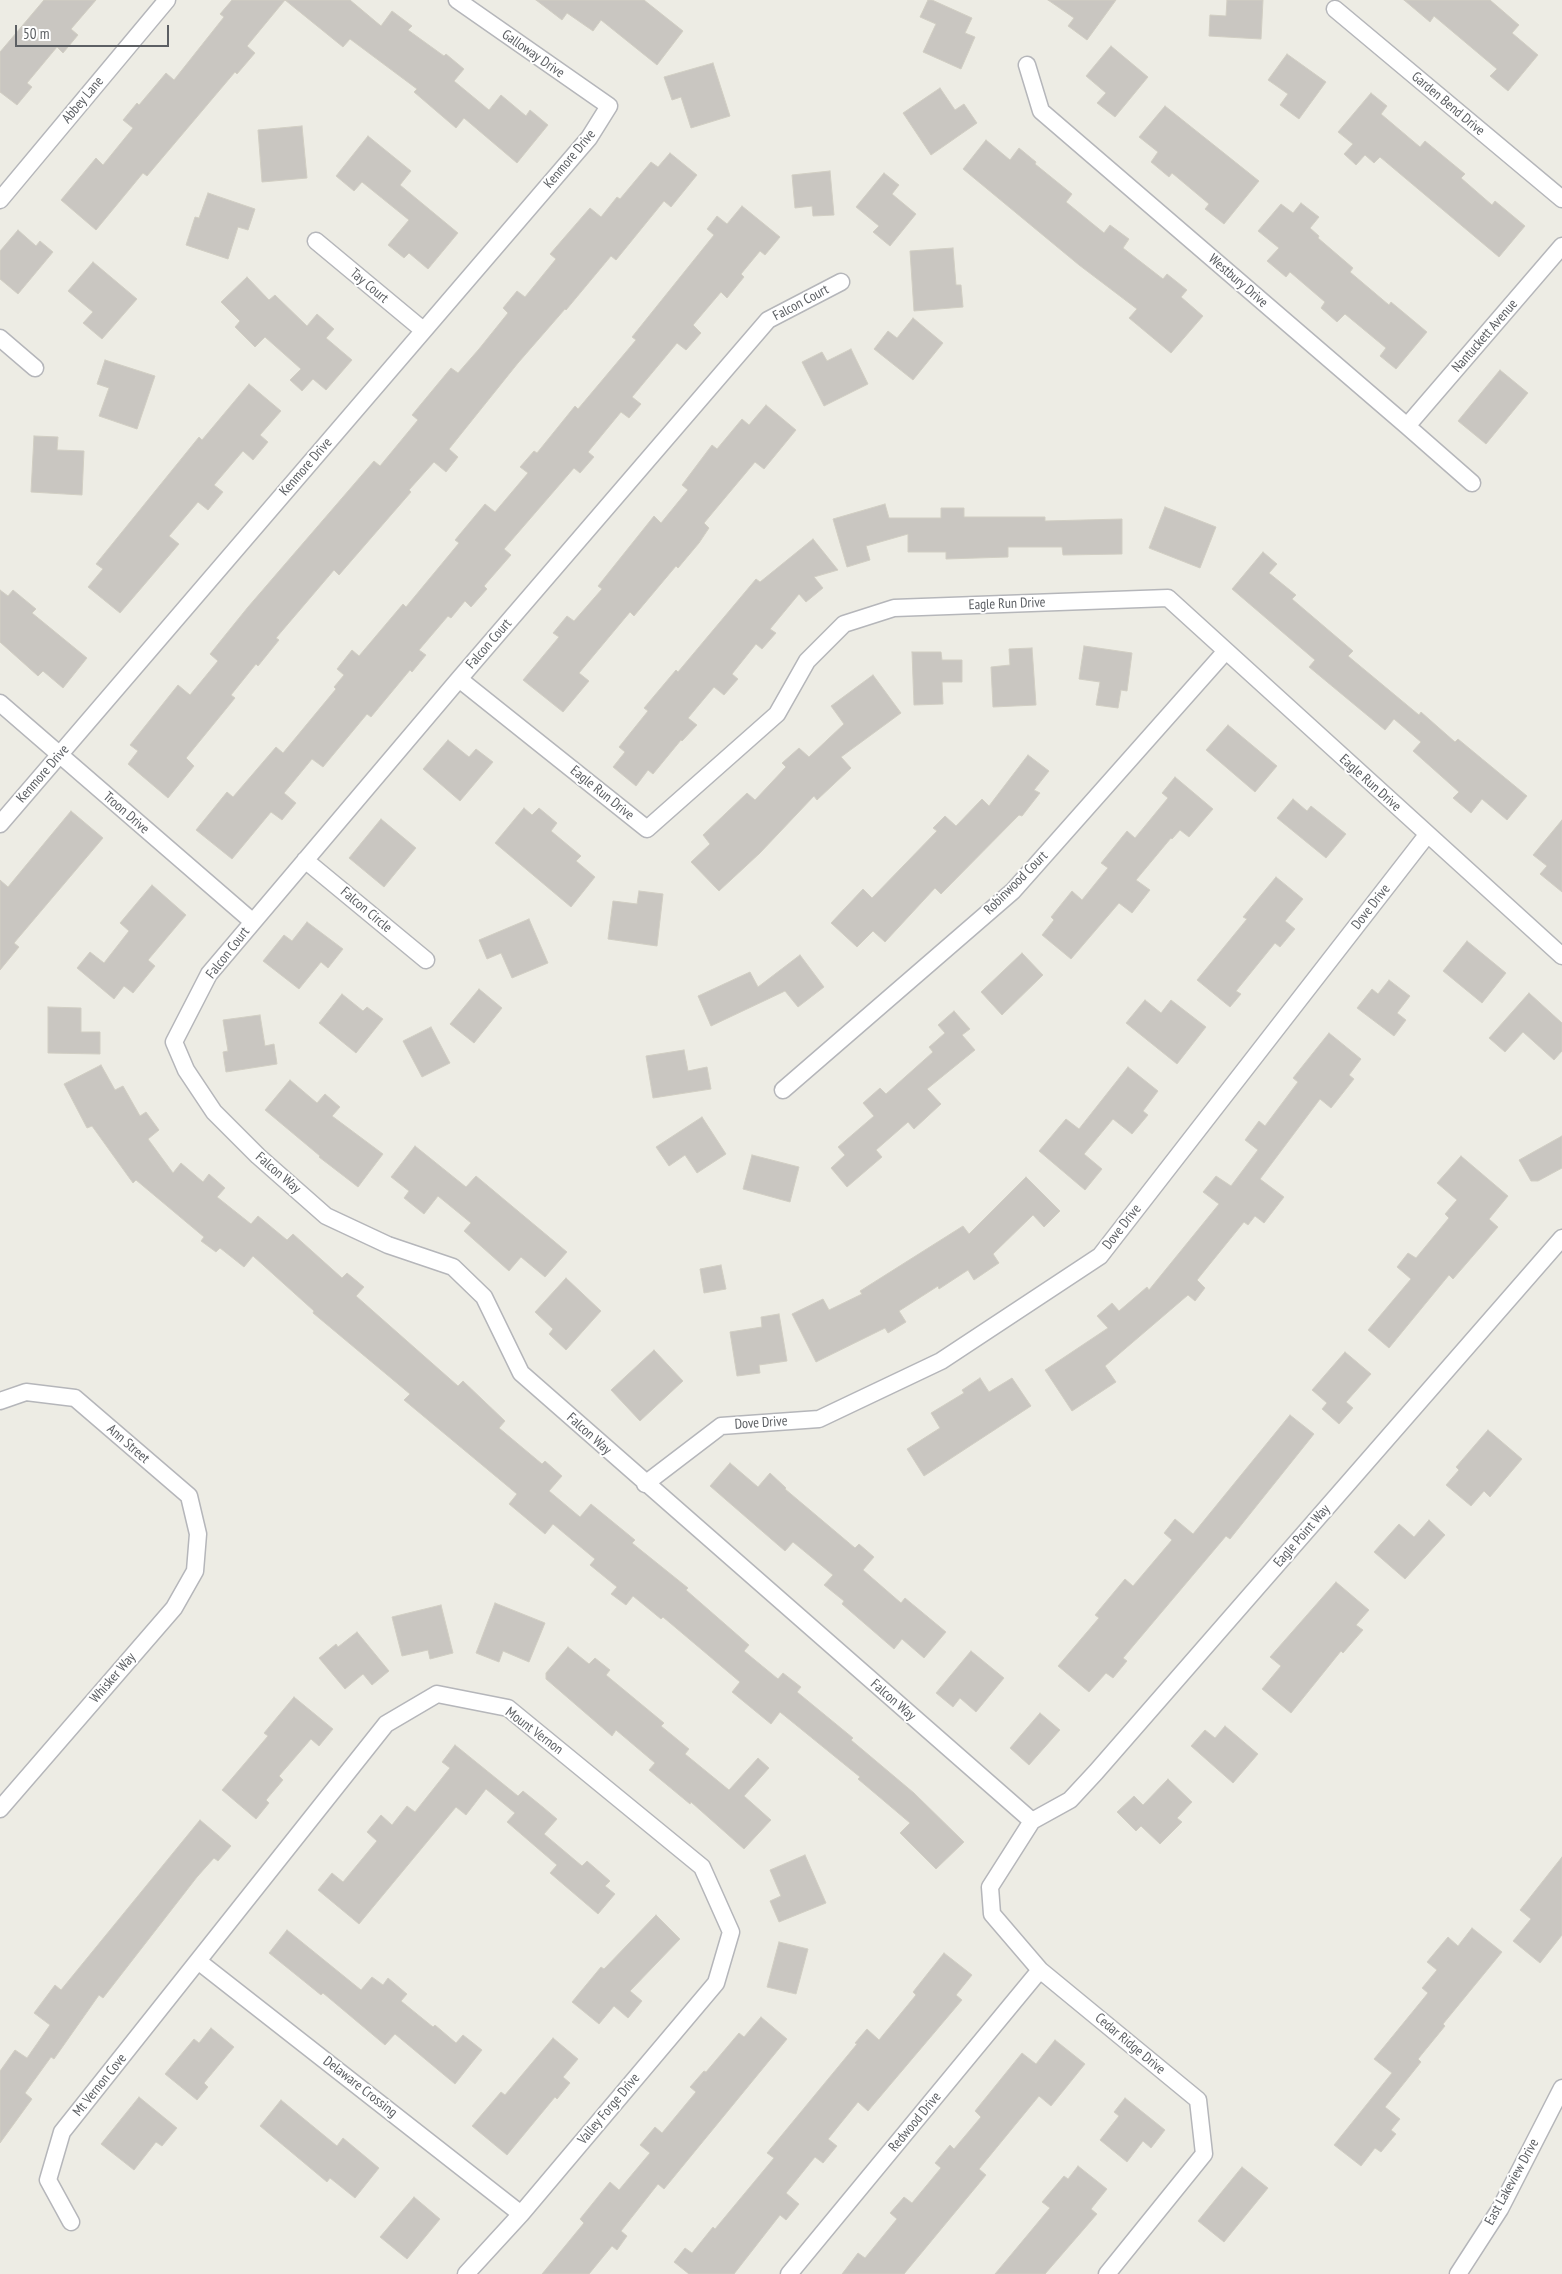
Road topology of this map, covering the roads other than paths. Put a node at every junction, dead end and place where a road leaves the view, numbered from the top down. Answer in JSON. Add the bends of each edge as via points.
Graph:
{"nodes":[{"id":1,"x":167,"y":0,"type":"edge"},
{"id":2,"x":457,"y":0,"type":"edge"},
{"id":3,"x":1335,"y":8,"type":"dead end"},
{"id":4,"x":1027,"y":65,"type":"dead end"},
{"id":5,"x":609,"y":106,"type":"joint"},
{"id":6,"x":1562,"y":199,"type":"edge"},
{"id":7,"x":0,"y":200,"type":"edge"},
{"id":8,"x":316,"y":241,"type":"dead end"},
{"id":9,"x":1562,"y":246,"type":"edge"},
{"id":10,"x":841,"y":282,"type":"dead end"},
{"id":11,"x":423,"y":330,"type":"junction"},
{"id":12,"x":0,"y":338,"type":"edge"},
{"id":13,"x":35,"y":368,"type":"dead end"},
{"id":14,"x":1408,"y":426,"type":"junction"},
{"id":15,"x":1472,"y":483,"type":"dead end"},
{"id":16,"x":1225,"y":652,"type":"junction"},
{"id":17,"x":459,"y":679,"type":"junction"},
{"id":18,"x":0,"y":703,"type":"edge"},
{"id":19,"x":59,"y":755,"type":"junction"},
{"id":20,"x":0,"y":824,"type":"edge"},
{"id":21,"x":1427,"y":835,"type":"junction"},
{"id":22,"x":305,"y":860,"type":"junction"},
{"id":23,"x":253,"y":922,"type":"junction"},
{"id":24,"x":1562,"y":956,"type":"edge"},
{"id":25,"x":426,"y":960,"type":"dead end"},
{"id":26,"x":174,"y":1042,"type":"joint"},
{"id":27,"x":783,"y":1090,"type":"dead end"},
{"id":28,"x":1562,"y":1238,"type":"edge"},
{"id":29,"x":0,"y":1401,"type":"edge"},
{"id":30,"x":645,"y":1484,"type":"junction"},
{"id":31,"x":198,"y":1534,"type":"joint"},
{"id":32,"x":0,"y":1809,"type":"edge"},
{"id":33,"x":1032,"y":1821,"type":"junction"},
{"id":34,"x":731,"y":1932,"type":"joint"},
{"id":35,"x":198,"y":1961,"type":"junction"},
{"id":36,"x":1040,"y":1970,"type":"junction"},
{"id":37,"x":1562,"y":2088,"type":"edge"},
{"id":38,"x":521,"y":2214,"type":"junction"},
{"id":39,"x":71,"y":2222,"type":"dead end"},
{"id":40,"x":466,"y":2274,"type":"edge"},
{"id":41,"x":789,"y":2274,"type":"edge"},
{"id":42,"x":1107,"y":2274,"type":"edge"},
{"id":43,"x":1458,"y":2274,"type":"edge"}],
"edges":[{"from":1,"to":7,"type":"street","name":"Abbey Lane"},
{"from":2,"to":5,"type":"street","name":"Galloway Drive"},
{"from":3,"to":6,"type":"street","name":"Garden Bend Drive"},
{"from":4,"to":14,"type":"street","name":"Westbury Drive","via":[[1040,111]]},
{"from":5,"to":11,"type":"street","name":"Kenmore Drive","via":[[589,138]]},
{"from":8,"to":11,"type":"street","name":"Tay Court"},
{"from":9,"to":14,"type":"street","name":"Nantuckett Avenue"},
{"from":10,"to":17,"type":"street","name":"Falcon Court","via":[[768,320]]},
{"from":11,"to":19,"type":"street","name":"Kenmore Drive"},
{"from":12,"to":13,"type":"street"},
{"from":14,"to":15,"type":"street","name":"Westbury Drive"},
{"from":16,"to":17,"type":"street","name":"Eagle Run Drive","via":[[1168,598],[894,608],[844,624],[807,661],[777,714],[647,829]]},
{"from":16,"to":21,"type":"street","name":"Eagle Run Drive"},
{"from":16,"to":27,"type":"street","name":"Robinwood Court","via":[[1013,891]]},
{"from":17,"to":22,"type":"street","name":"Falcon Court"},
{"from":18,"to":19,"type":"street","name":"Troon Drive"},
{"from":19,"to":20,"type":"street","name":"Kenmore Drive"},
{"from":19,"to":23,"type":"street","name":"Troon Drive"},
{"from":21,"to":24,"type":"street","name":"Eagle Run Drive"},
{"from":21,"to":30,"type":"street","name":"Dove Drive","via":[[1100,1256],[941,1361],[819,1419],[721,1426]]},
{"from":22,"to":23,"type":"street","name":"Falcon Court"},
{"from":22,"to":25,"type":"street","name":"Falcon Circle"},
{"from":23,"to":26,"type":"street","name":"Falcon Court","via":[[209,974]]},
{"from":26,"to":30,"type":"street","name":"Falcon Way","via":[[186,1070],[214,1112],[326,1216],[388,1245],[453,1267],[484,1297],[521,1373]]},
{"from":28,"to":33,"type":"street","name":"Eagle Point Way","via":[[1096,1772],[1070,1800]]},
{"from":29,"to":31,"type":"street","name":"Ann Street","via":[[26,1392],[75,1398],[190,1496]]},
{"from":30,"to":33,"type":"street","name":"Falcon Way"},
{"from":31,"to":32,"type":"street","name":"Whisker Way","via":[[195,1571],[174,1608]]},
{"from":33,"to":36,"type":"street","name":"Cedar Ridge Drive","via":[[990,1887],[992,1914]]},
{"from":34,"to":35,"type":"street","name":"Mount Vernon","via":[[702,1867],[523,1720],[508,1708],[437,1694],[386,1724]]},
{"from":34,"to":38,"type":"street","name":"Valley Forge Drive","via":[[716,1983]]},
{"from":35,"to":38,"type":"street","name":"Delaware Crossing"},
{"from":35,"to":39,"type":"street","name":"Mt Vernon Cove","via":[[62,2132],[48,2180]]},
{"from":36,"to":41,"type":"street","name":"Redwood Drive"},
{"from":36,"to":42,"type":"street","name":"Cedar Ridge Drive","via":[[1198,2100],[1204,2154]]},
{"from":37,"to":43,"type":"street","name":"East Lakeview Drive","via":[[1500,2209]]},
{"from":38,"to":40,"type":"street","name":"Valley Forge Drive"}]}
